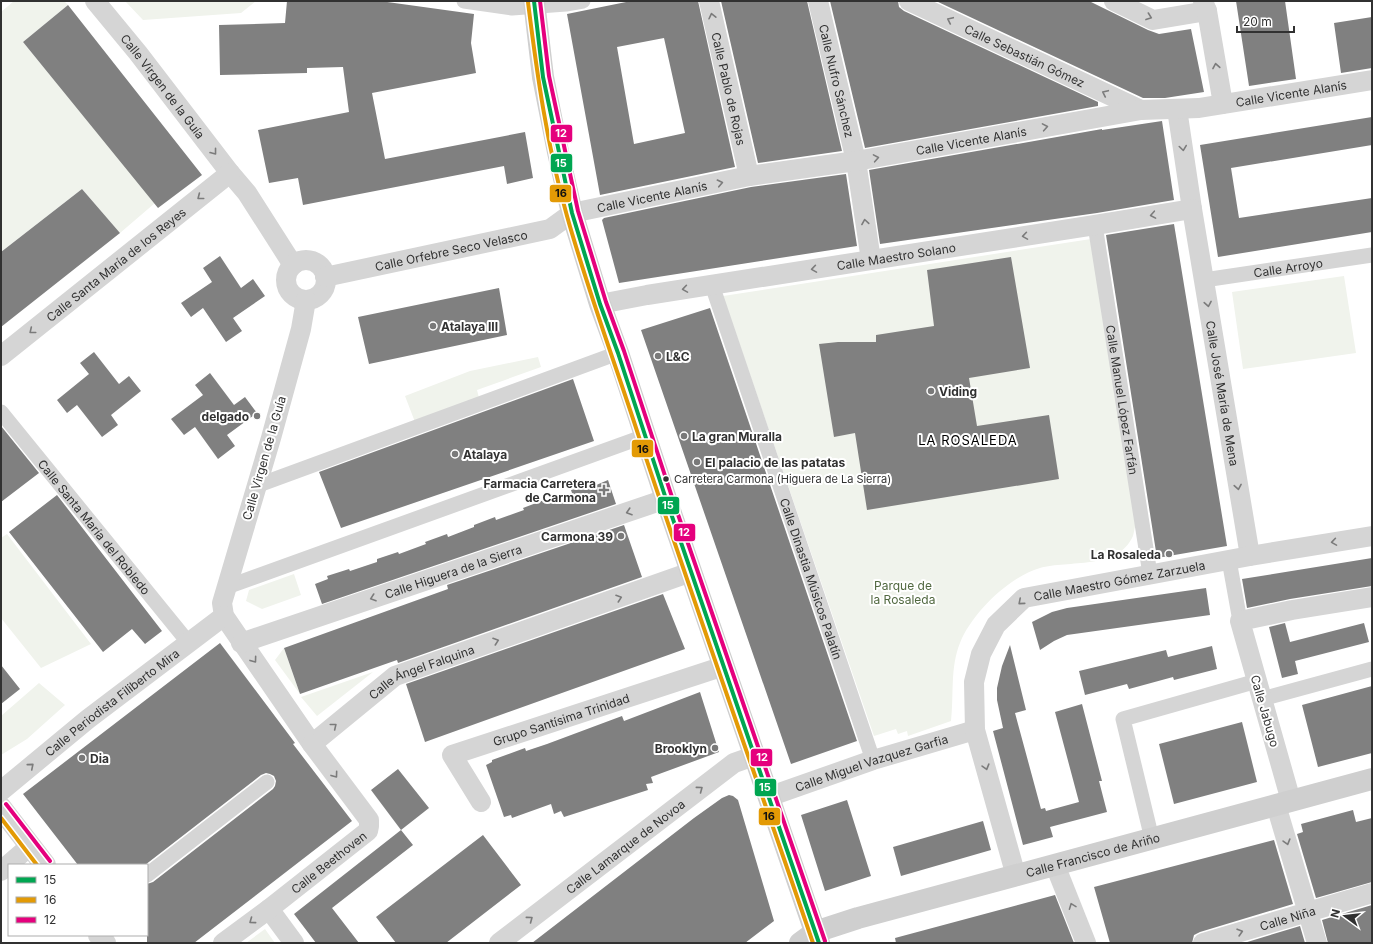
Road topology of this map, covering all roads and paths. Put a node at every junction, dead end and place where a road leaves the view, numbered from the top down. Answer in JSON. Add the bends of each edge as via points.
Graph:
{"nodes":[{"id":1,"x":95,"y":1,"type":"edge"},
{"id":2,"x":464,"y":1,"type":"edge"},
{"id":3,"x":583,"y":1,"type":"edge"},
{"id":4,"x":709,"y":1,"type":"edge"},
{"id":5,"x":818,"y":1,"type":"edge"},
{"id":6,"x":909,"y":1,"type":"edge"},
{"id":7,"x":1114,"y":1,"type":"edge"},
{"id":8,"x":534,"y":4,"type":"edge"},
{"id":9,"x":1205,"y":6,"type":"edge"},
{"id":10,"x":1372,"y":80,"type":"edge"},
{"id":11,"x":1223,"y":104,"type":"junction"},
{"id":12,"x":1177,"y":109,"type":"junction"},
{"id":13,"x":1141,"y":110,"type":"junction"},
{"id":14,"x":856,"y":161,"type":"junction"},
{"id":15,"x":230,"y":173,"type":"junction"},
{"id":16,"x":749,"y":176,"type":"junction"},
{"id":17,"x":1192,"y":209,"type":"junction"},
{"id":18,"x":572,"y":213,"type":"junction"},
{"id":19,"x":1095,"y":225,"type":"junction"},
{"id":20,"x":1372,"y":254,"type":"edge"},
{"id":21,"x":871,"y":260,"type":"junction"},
{"id":22,"x":293,"y":265,"type":"junction"},
{"id":23,"x":325,"y":277,"type":"junction"},
{"id":24,"x":1204,"y":280,"type":"junction"},
{"id":25,"x":712,"y":285,"type":"junction"},
{"id":26,"x":306,"y":300,"type":"junction"},
{"id":27,"x":600,"y":304,"type":"junction"},
{"id":28,"x":618,"y":353,"type":"junction"},
{"id":29,"x":1,"y":356,"type":"edge"},
{"id":30,"x":1,"y":412,"type":"edge"},
{"id":31,"x":645,"y":436,"type":"junction"},
{"id":32,"x":256,"y":486,"type":"junction"},
{"id":33,"x":666,"y":499,"type":"junction"},
{"id":34,"x":1372,"y":536,"type":"edge"},
{"id":35,"x":1250,"y":556,"type":"junction"},
{"id":36,"x":1229,"y":560,"type":"junction"},
{"id":37,"x":691,"y":572,"type":"junction"},
{"id":38,"x":1150,"y":574,"type":"junction"},
{"id":39,"x":227,"y":587,"type":"junction"},
{"id":40,"x":1372,"y":597,"type":"edge"},
{"id":41,"x":224,"y":616,"type":"junction"},
{"id":42,"x":1240,"y":621,"type":"junction"},
{"id":43,"x":188,"y":642,"type":"junction"},
{"id":44,"x":241,"y":643,"type":"junction"},
{"id":45,"x":724,"y":666,"type":"junction"},
{"id":46,"x":1372,"y":669,"type":"edge"},
{"id":47,"x":1259,"y":690,"type":"junction"},
{"id":48,"x":975,"y":730,"type":"junction"},
{"id":49,"x":312,"y":744,"type":"junction"},
{"id":50,"x":754,"y":756,"type":"junction"},
{"id":51,"x":873,"y":760,"type":"junction"},
{"id":52,"x":1372,"y":779,"type":"edge"},
{"id":53,"x":267,"y":782,"type":"dead end"},
{"id":54,"x":1,"y":791,"type":"edge"},
{"id":55,"x":768,"y":797,"type":"junction"},
{"id":56,"x":481,"y":802,"type":"dead end"},
{"id":57,"x":1284,"y":803,"type":"junction"},
{"id":58,"x":1,"y":808,"type":"edge"},
{"id":59,"x":1152,"y":839,"type":"junction"},
{"id":60,"x":30,"y":846,"type":"junction"},
{"id":61,"x":8,"y":864,"type":"edge"},
{"id":62,"x":44,"y":864,"type":"edge"},
{"id":63,"x":1055,"y":865,"type":"junction"},
{"id":64,"x":148,"y":874,"type":"edge"},
{"id":65,"x":1016,"y":876,"type":"junction"},
{"id":66,"x":1372,"y":893,"type":"edge"},
{"id":67,"x":269,"y":909,"type":"junction"},
{"id":68,"x":1308,"y":912,"type":"junction"},
{"id":69,"x":811,"y":939,"type":"edge"},
{"id":70,"x":223,"y":943,"type":"edge"},
{"id":71,"x":294,"y":943,"type":"edge"},
{"id":72,"x":499,"y":943,"type":"edge"},
{"id":73,"x":1086,"y":943,"type":"edge"},
{"id":74,"x":1203,"y":943,"type":"edge"},
{"id":75,"x":1317,"y":943,"type":"edge"}],
"edges":[{"from":1,"to":15,"type":"street","name":"Calle Virgen de la Guía","one_way":true},
{"from":2,"to":8,"type":"street","via":[[512,8]]},
{"from":3,"to":8,"type":"street"},
{"from":16,"to":4,"type":"street","name":"Calle Pablo de Rojas","one_way":true},
{"from":5,"to":14,"type":"street","name":"Calle Nufro Sánchez"},
{"from":13,"to":6,"type":"street","name":"Calle Sebastián Gómez","one_way":true},
{"from":7,"to":9,"type":"street","one_way":true,"via":[[1154,20]]},
{"from":8,"to":18,"type":"main road","via":[[543,77]]},
{"from":11,"to":9,"type":"street","one_way":true},
{"from":10,"to":11,"type":"street","name":"Calle Vicente Alanís"},
{"from":11,"to":12,"type":"street","name":"Calle Vicente Alanís"},
{"from":12,"to":13,"type":"street","name":"Calle Vicente Alanís"},
{"from":12,"to":17,"type":"street","name":"Calle José María de Mena","one_way":true},
{"from":14,"to":13,"type":"street","name":"Calle Vicente Alanís","one_way":true},
{"from":14,"to":16,"type":"street","name":"Calle Vicente Alanís"},
{"from":21,"to":14,"type":"street","name":"Calle Nufro Sánchez","one_way":true},
{"from":15,"to":22,"type":"street","name":"Calle Virgen de la Guía","via":[[248,193]]},
{"from":15,"to":29,"type":"street","name":"Calle Santa María de los Reyes","one_way":true},
{"from":18,"to":16,"type":"street","name":"Calle Vicente Alanís","one_way":true},
{"from":17,"to":19,"type":"street","name":"Calle Maestro Solano","one_way":true},
{"from":17,"to":24,"type":"street","name":"Calle José María de Mena"},
{"from":18,"to":23,"type":"street","name":"Calle Orfebre Seco Velasco","via":[[550,229]]},
{"from":18,"to":27,"type":"main road"},
{"from":19,"to":21,"type":"street","name":"Calle Maestro Solano","one_way":true},
{"from":19,"to":38,"type":"street","name":"Calle Manuel López Farfán"},
{"from":20,"to":24,"type":"street","name":"Calle Arroyo"},
{"from":21,"to":25,"type":"street","name":"Calle Maestro Solano","one_way":true},
{"from":22,"to":23,"type":"street","via":[[310,260],[320,266]]},
{"from":22,"to":26,"type":"street","via":[[286,276],[288,289],[298,298]]},
{"from":23,"to":26,"type":"street","via":[[320,293]]},
{"from":24,"to":35,"type":"street","name":"Calle José María de Mena","one_way":true},
{"from":25,"to":27,"type":"street","name":"Calle Maestro Solano","one_way":true},
{"from":25,"to":51,"type":"street","name":"Calle Dinastia Músicos Palatín"},
{"from":26,"to":32,"type":"street","name":"Calle Virgen de la Guía","via":[[299,336]]},
{"from":27,"to":28,"type":"main road"},
{"from":28,"to":31,"type":"main road"},
{"from":28,"to":32,"type":"street"},
{"from":30,"to":43,"type":"street","name":"Calle Santa María del Robledo"},
{"from":31,"to":33,"type":"main road"},
{"from":31,"to":39,"type":"street"},
{"from":32,"to":39,"type":"street","name":"Calle Virgen de la Guía"},
{"from":33,"to":37,"type":"main road"},
{"from":33,"to":44,"type":"street","name":"Calle Higuera de la Sierra","one_way":true},
{"from":34,"to":35,"type":"street","one_way":true},
{"from":35,"to":36,"type":"street","name":"Calle Maestro Gómez Zarzuela"},
{"from":36,"to":38,"type":"street","name":"Calle Maestro Gómez Zarzuela"},
{"from":36,"to":42,"type":"street","name":"Calle Jabugo"},
{"from":37,"to":45,"type":"main road"},
{"from":49,"to":37,"type":"street","name":"Calle Ángel Falquina","one_way":true,"via":[[395,676]]},
{"from":38,"to":48,"type":"street","name":"Calle Maestro Gómez Zarzuela","one_way":true,"via":[[1024,598],[996,625],[981,654],[974,682]]},
{"from":39,"to":41,"type":"street","name":"Calle Virgen de la Guía","via":[[222,602]]},
{"from":40,"to":42,"type":"street"},
{"from":41,"to":43,"type":"street","name":"Calle Periodista Filiberto Mira"},
{"from":41,"to":44,"type":"street"},
{"from":42,"to":47,"type":"street","name":"Calle Jabugo"},
{"from":54,"to":43,"type":"street","name":"Calle Periodista Filiberto Mira","one_way":true,"via":[[88,718]]},
{"from":44,"to":49,"type":"street","one_way":true},
{"from":45,"to":50,"type":"main road"},
{"from":45,"to":56,"type":"street","name":"Grupo Santísima Trinidad","via":[[452,755]]},
{"from":46,"to":47,"type":"street"},
{"from":47,"to":57,"type":"street","name":"Calle Jabugo"},
{"from":47,"to":59,"type":"street","via":[[1123,719]]},
{"from":48,"to":51,"type":"street","name":"Calle Miguel Vazquez Garfia"},
{"from":48,"to":65,"type":"street","name":"Calle Maestro Gómez Zarzuela","one_way":true},
{"from":49,"to":67,"type":"street","name":"Calle Beethoven","one_way":true,"via":[[369,820],[368,831]]},
{"from":50,"to":55,"type":"main road"},
{"from":72,"to":50,"type":"street","name":"Calle Lamarque de Novoa","one_way":true,"via":[[734,763]]},
{"from":51,"to":55,"type":"street","name":"Calle Miguel Vazquez Garfia"},
{"from":52,"to":57,"type":"main road","name":"Calle Francisco de Ariño"},
{"from":53,"to":64,"type":"street"},
{"from":55,"to":69,"type":"main road"},
{"from":57,"to":59,"type":"main road","name":"Calle Francisco de Ariño"},
{"from":57,"to":68,"type":"street","name":"Calle Jabugo","one_way":true},
{"from":58,"to":60,"type":"street"},
{"from":59,"to":63,"type":"main road","name":"Calle Francisco de Ariño"},
{"from":60,"to":61,"type":"street"},
{"from":60,"to":62,"type":"street"},
{"from":63,"to":65,"type":"main road","name":"Calle Francisco de Ariño"},
{"from":73,"to":63,"type":"street","one_way":true},
{"from":65,"to":69,"type":"main road","name":"Calle Francisco de Ariño","via":[[858,918]]},
{"from":66,"to":68,"type":"street","name":"Calle Niña"},
{"from":67,"to":70,"type":"street","name":"Calle Beethoven","one_way":true},
{"from":67,"to":71,"type":"street"},
{"from":74,"to":68,"type":"street","name":"Calle Niña","one_way":true},
{"from":68,"to":75,"type":"street","name":"Calle Jabugo"}]}
